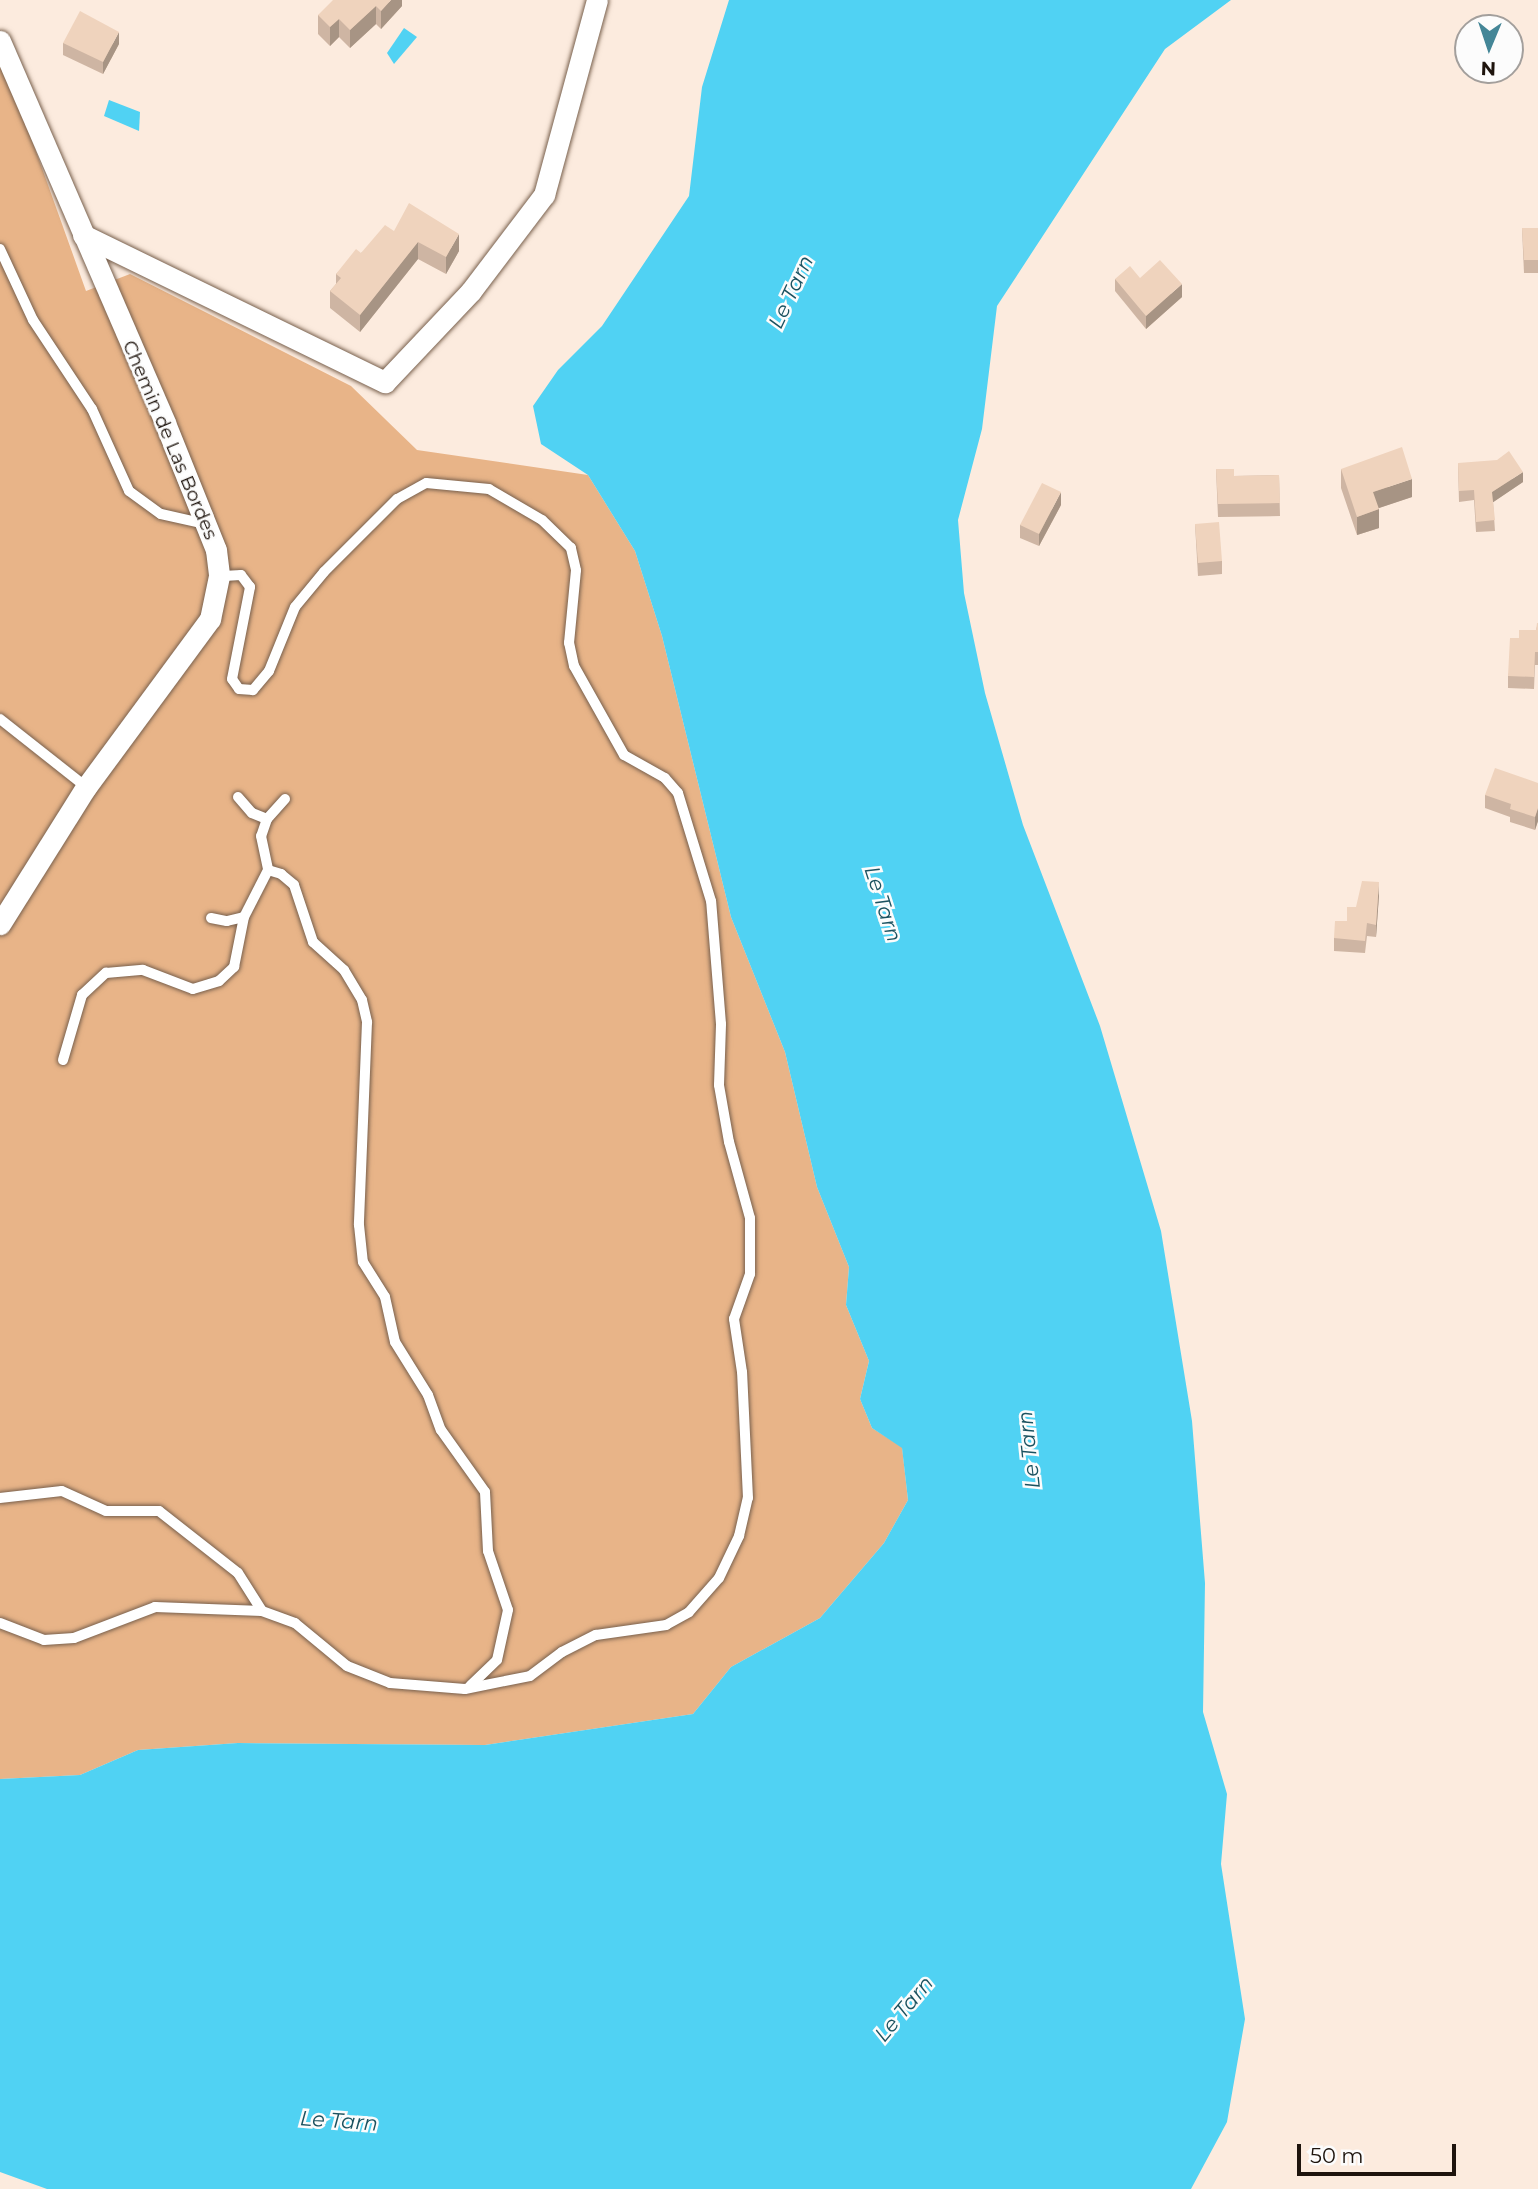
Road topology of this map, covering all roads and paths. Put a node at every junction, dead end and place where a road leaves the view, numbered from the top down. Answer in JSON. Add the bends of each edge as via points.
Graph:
{"nodes":[{"id":1,"x":597,"y":0,"type":"edge"},
{"id":2,"x":0,"y":41,"type":"edge"},
{"id":3,"x":83,"y":235,"type":"junction"},
{"id":4,"x":0,"y":249,"type":"edge"},
{"id":5,"x":205,"y":524,"type":"junction"},
{"id":6,"x":219,"y":576,"type":"junction"},
{"id":7,"x":0,"y":719,"type":"edge"},
{"id":8,"x":86,"y":787,"type":"junction"},
{"id":9,"x":238,"y":797,"type":"dead end"},
{"id":10,"x":285,"y":799,"type":"dead end"},
{"id":11,"x":267,"y":819,"type":"junction"},
{"id":12,"x":268,"y":870,"type":"junction"},
{"id":13,"x":244,"y":917,"type":"junction"},
{"id":14,"x":211,"y":918,"type":"dead end"},
{"id":15,"x":0,"y":924,"type":"edge"},
{"id":16,"x":63,"y":1060,"type":"dead end"},
{"id":17,"x":0,"y":1498,"type":"edge"},
{"id":18,"x":262,"y":1611,"type":"junction"},
{"id":19,"x":0,"y":1623,"type":"edge"},
{"id":20,"x":465,"y":1689,"type":"junction"}],
"edges":[{"from":1,"to":3,"type":"street","via":[[544,195],[471,291],[385,382]]},
{"from":2,"to":3,"type":"street","name":"Chemin de Las Bordes"},
{"from":3,"to":5,"type":"street","name":"Chemin de Las Bordes"},
{"from":4,"to":5,"type":"lane","via":[[33,320],[92,409],[129,491],[161,514]]},
{"from":5,"to":6,"type":"street","name":"Chemin de Las Bordes","via":[[216,550]]},
{"from":6,"to":8,"type":"street","name":"Chemin de Las Bordes","via":[[210,619]]},
{"from":6,"to":20,"type":"lane","via":[[241,575],[250,587],[232,679],[239,689],[253,690],[269,671],[295,607],[397,499],[426,483],[453,483],[489,489],[542,520],[571,548],[576,570],[569,643],[574,666],[624,755],[665,778],[678,793],[711,901],[721,1024],[719,1085],[750,1218],[750,1274],[734,1319],[742,1373],[748,1498],[739,1536],[719,1578],[666,1625],[596,1635],[562,1652],[530,1676]]},
{"from":7,"to":8,"type":"lane"},
{"from":8,"to":15,"type":"street","name":"Chemin de Las Bordes"},
{"from":9,"to":11,"type":"lane","via":[[252,813]]},
{"from":10,"to":11,"type":"lane"},
{"from":11,"to":12,"type":"lane","via":[[261,836]]},
{"from":12,"to":13,"type":"lane"},
{"from":12,"to":20,"type":"lane","via":[[282,874],[294,885],[313,942],[344,970],[362,1000],[367,1022],[359,1247],[385,1297],[395,1342],[428,1395],[452,1449],[485,1492],[488,1551],[509,1610],[497,1660]]},
{"from":13,"to":14,"type":"lane"},
{"from":13,"to":16,"type":"lane","via":[[234,967],[207,986],[184,987],[143,971],[121,970],[94,980],[74,1014]]},
{"from":17,"to":18,"type":"lane","via":[[62,1491],[106,1511],[159,1511],[238,1573]]},
{"from":18,"to":19,"type":"lane","via":[[155,1607],[74,1638],[44,1640]]},
{"from":18,"to":20,"type":"lane","via":[[295,1623],[347,1666],[390,1683]]}]}
